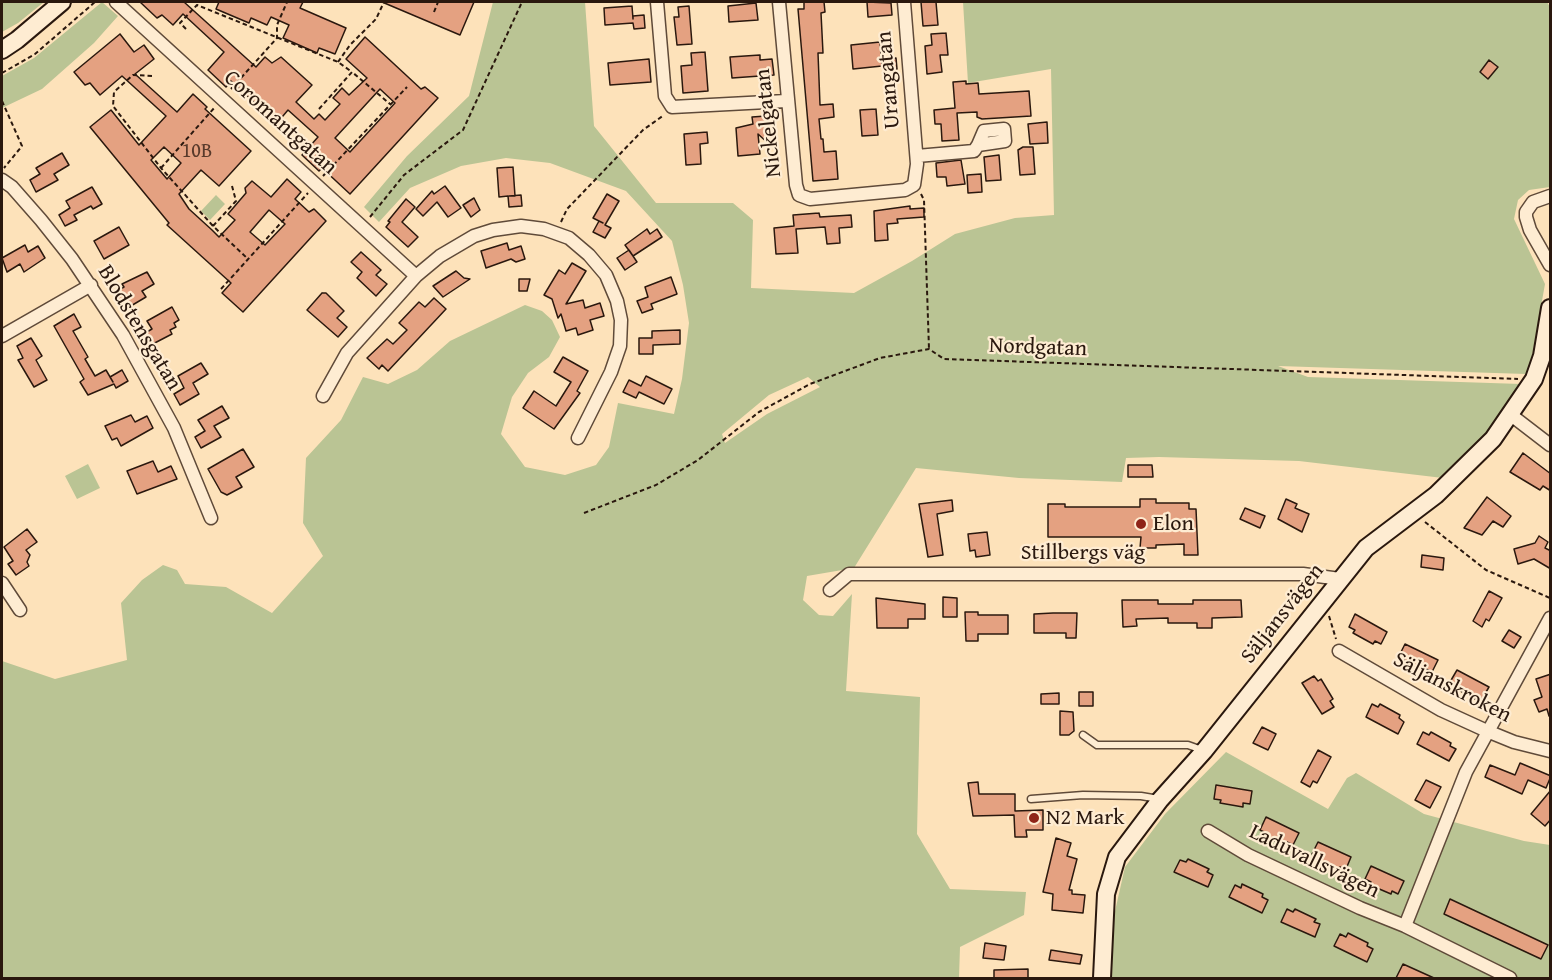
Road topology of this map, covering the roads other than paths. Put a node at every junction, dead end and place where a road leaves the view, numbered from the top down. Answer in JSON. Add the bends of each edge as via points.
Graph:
{"nodes":[{"id":1,"x":62,"y":2,"type":"edge"},
{"id":2,"x":116,"y":2,"type":"edge"},
{"id":3,"x":657,"y":2,"type":"edge"},
{"id":4,"x":779,"y":2,"type":"edge"},
{"id":5,"x":904,"y":2,"type":"edge"},
{"id":6,"x":2,"y":50,"type":"edge"},
{"id":7,"x":786,"y":101,"type":"junction"},
{"id":8,"x":978,"y":145,"type":"dead end"},
{"id":9,"x":916,"y":156,"type":"junction"},
{"id":10,"x":2,"y":180,"type":"edge"},
{"id":11,"x":914,"y":185,"type":"joint"},
{"id":12,"x":1551,"y":196,"type":"edge"},
{"id":13,"x":1551,"y":265,"type":"edge"},
{"id":14,"x":416,"y":276,"type":"junction"},
{"id":15,"x":91,"y":285,"type":"junction"},
{"id":16,"x":1551,"y":308,"type":"edge"},
{"id":17,"x":2,"y":336,"type":"edge"},
{"id":18,"x":323,"y":396,"type":"dead end"},
{"id":19,"x":1511,"y":415,"type":"junction"},
{"id":20,"x":578,"y":438,"type":"dead end"},
{"id":21,"x":1551,"y":445,"type":"edge"},
{"id":22,"x":211,"y":518,"type":"dead end"},
{"id":23,"x":1340,"y":579,"type":"junction"},
{"id":24,"x":2,"y":583,"type":"edge"},
{"id":25,"x":830,"y":590,"type":"dead end"},
{"id":26,"x":20,"y":610,"type":"dead end"},
{"id":27,"x":1551,"y":618,"type":"edge"},
{"id":28,"x":1339,"y":651,"type":"road end"},
{"id":29,"x":1486,"y":732,"type":"junction"},
{"id":30,"x":1083,"y":735,"type":"dead end"},
{"id":31,"x":1204,"y":751,"type":"junction"},
{"id":32,"x":1551,"y":751,"type":"edge"},
{"id":33,"x":1031,"y":799,"type":"dead end"},
{"id":34,"x":1160,"y":800,"type":"junction"},
{"id":35,"x":1208,"y":831,"type":"dead end"},
{"id":36,"x":1405,"y":926,"type":"junction"},
{"id":37,"x":1102,"y":978,"type":"edge"},
{"id":38,"x":1510,"y":978,"type":"edge"}],
"edges":[{"from":1,"to":6,"type":"street"},
{"from":2,"to":14,"type":"street","name":"Coromantgatan"},
{"from":3,"to":7,"type":"street","via":[[665,96],[672,106]]},
{"from":4,"to":7,"type":"street","name":"Nickelgatan"},
{"from":5,"to":9,"type":"street","name":"Urangatan"},
{"from":7,"to":11,"type":"street","name":"Nickelgatan","via":[[800,195],[826,199],[904,190]]},
{"from":8,"to":9,"type":"street","name":"Urangatan","via":[[974,151]]},
{"from":9,"to":11,"type":"street","name":"Urangatan"},
{"from":10,"to":15,"type":"street","name":"Blodstensgatan","via":[[41,220]]},
{"from":12,"to":13,"type":"street","via":[[1533,202],[1526,218]]},
{"from":14,"to":18,"type":"street","via":[[347,352]]},
{"from":14,"to":20,"type":"street","via":[[474,236],[521,226],[569,238],[589,255],[606,275],[617,301],[620,346]]},
{"from":15,"to":17,"type":"street"},
{"from":15,"to":22,"type":"street","name":"Blodstensgatan","via":[[153,387]]},
{"from":16,"to":19,"type":"street","name":"Säljansvägen","via":[[1534,379]]},
{"from":19,"to":21,"type":"street"},
{"from":19,"to":23,"type":"street","name":"Säljansvägen","via":[[1460,472],[1366,548]]},
{"from":23,"to":25,"type":"street","name":"Stillbergs väg","via":[[1303,574],[849,574]]},
{"from":23,"to":31,"type":"street","name":"Säljansvägen"},
{"from":24,"to":26,"type":"street"},
{"from":27,"to":29,"type":"street"},
{"from":28,"to":29,"type":"street","name":"Säljanskroken"},
{"from":29,"to":32,"type":"street","name":"Säljanskroken"},
{"from":29,"to":36,"type":"street","via":[[1466,772]]},
{"from":30,"to":31,"type":"lane","via":[[1097,745],[1188,745]]},
{"from":31,"to":34,"type":"street","name":"Säljansvägen"},
{"from":33,"to":34,"type":"lane","via":[[1094,795]]},
{"from":34,"to":37,"type":"street","name":"Säljansvägen","via":[[1117,857],[1111,873],[1106,894]]},
{"from":35,"to":36,"type":"street","name":"Laduvallsvägen","via":[[1269,865]]},
{"from":36,"to":38,"type":"street","name":"Laduvallsvägen"}]}
